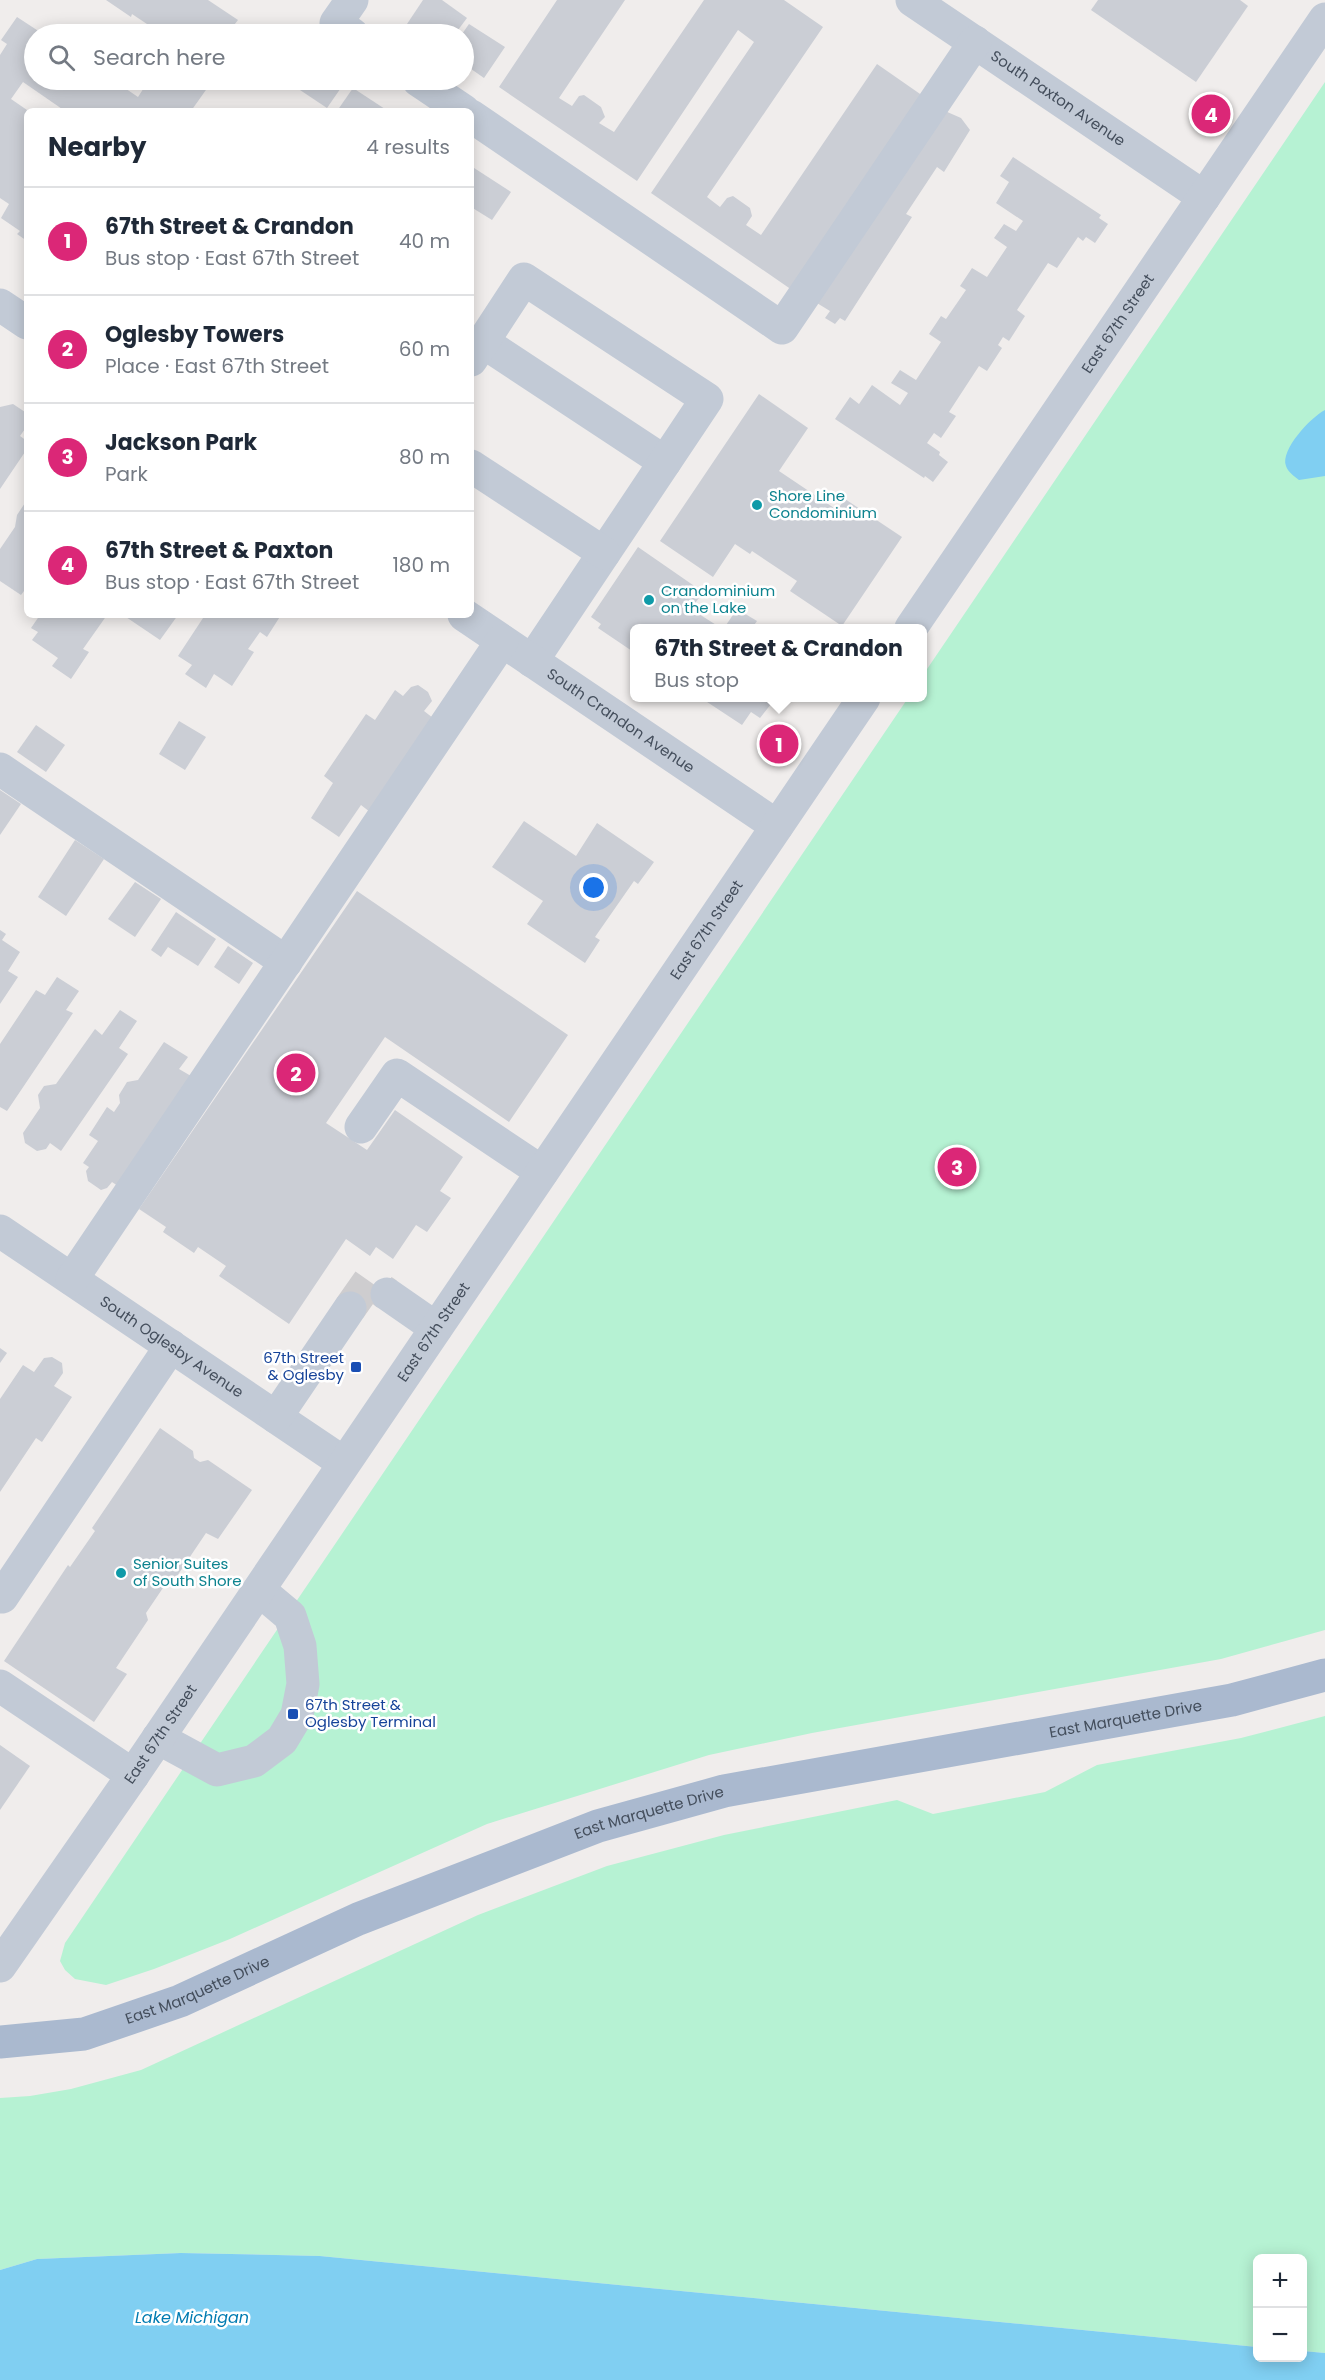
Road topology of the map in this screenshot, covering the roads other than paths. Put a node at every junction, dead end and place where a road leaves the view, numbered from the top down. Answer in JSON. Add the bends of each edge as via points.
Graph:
{"nodes":[{"id":1,"x":352,"y":0,"type":"edge"},
{"id":2,"x":912,"y":0,"type":"edge"},
{"id":3,"x":1325,"y":20,"type":"edge"},
{"id":4,"x":337,"y":24,"type":"edge"},
{"id":5,"x":975,"y":42,"type":"junction"},
{"id":6,"x":433,"y":90,"type":"edge"},
{"id":7,"x":460,"y":108,"type":"edge"},
{"id":8,"x":474,"y":118,"type":"edge"},
{"id":9,"x":1204,"y":197,"type":"junction"},
{"id":10,"x":0,"y":305,"type":"edge"},
{"id":11,"x":24,"y":321,"type":"edge"},
{"id":12,"x":477,"y":351,"type":"edge"},
{"id":13,"x":665,"y":462,"type":"junction"},
{"id":14,"x":474,"y":468,"type":"edge"},
{"id":15,"x":604,"y":553,"type":"junction"},
{"id":16,"x":468,"y":618,"type":"edge"},
{"id":17,"x":914,"y":624,"type":"edge"},
{"id":18,"x":502,"y":641,"type":"junction"},
{"id":19,"x":532,"y":661,"type":"junction"},
{"id":20,"x":861,"y":702,"type":"edge"},
{"id":21,"x":0,"y":770,"type":"edge"},
{"id":22,"x":777,"y":826,"type":"junction"},
{"id":23,"x":286,"y":962,"type":"junction"},
{"id":24,"x":361,"y":1127,"type":"dead end"},
{"id":25,"x":542,"y":1172,"type":"junction"},
{"id":26,"x":0,"y":1231,"type":"edge"},
{"id":27,"x":72,"y":1279,"type":"junction"},
{"id":28,"x":387,"y":1294,"type":"tunnel mouth"},
{"id":29,"x":350,"y":1308,"type":"tunnel mouth"},
{"id":30,"x":436,"y":1328,"type":"junction"},
{"id":31,"x":171,"y":1346,"type":"junction"},
{"id":32,"x":276,"y":1417,"type":"junction"},
{"id":33,"x":344,"y":1463,"type":"junction"},
{"id":34,"x":259,"y":1590,"type":"junction"},
{"id":35,"x":2,"y":1597,"type":"dead end"},
{"id":36,"x":1325,"y":1675,"type":"edge"},
{"id":37,"x":0,"y":1686,"type":"edge"},
{"id":38,"x":158,"y":1738,"type":"junction"},
{"id":39,"x":134,"y":1775,"type":"junction"},
{"id":40,"x":0,"y":1966,"type":"edge"},
{"id":41,"x":0,"y":2042,"type":"edge"}],
"edges":[{"from":1,"to":4,"type":"street"},
{"from":2,"to":5,"type":"street","name":"South Paxton Avenue"},
{"from":3,"to":9,"type":"street","name":"East 67th Street"},
{"from":5,"to":8,"type":"street","via":[[782,328]]},
{"from":5,"to":9,"type":"street","name":"South Paxton Avenue"},
{"from":6,"to":7,"type":"street"},
{"from":9,"to":17,"type":"street","name":"East 67th Street"},
{"from":10,"to":11,"type":"street"},
{"from":12,"to":13,"type":"street"},
{"from":12,"to":13,"type":"street","via":[[524,279],[707,399]]},
{"from":13,"to":15,"type":"street"},
{"from":14,"to":15,"type":"street"},
{"from":15,"to":19,"type":"street"},
{"from":16,"to":18,"type":"street","name":"South Crandon Avenue"},
{"from":18,"to":19,"type":"street","name":"South Crandon Avenue"},
{"from":18,"to":23,"type":"street"},
{"from":19,"to":22,"type":"street","name":"South Crandon Avenue"},
{"from":20,"to":22,"type":"street","name":"East 67th Street"},
{"from":21,"to":23,"type":"street"},
{"from":22,"to":25,"type":"street","name":"East 67th Street"},
{"from":23,"to":27,"type":"street"},
{"from":24,"to":25,"type":"street","via":[[397,1075]]},
{"from":25,"to":30,"type":"street","name":"East 67th Street"},
{"from":26,"to":27,"type":"street","name":"South Oglesby Avenue"},
{"from":27,"to":31,"type":"street","name":"South Oglesby Avenue"},
{"from":28,"to":30,"type":"street"},
{"from":29,"to":32,"type":"street"},
{"from":30,"to":33,"type":"street","name":"East 67th Street"},
{"from":31,"to":32,"type":"street","name":"South Oglesby Avenue"},
{"from":31,"to":35,"type":"street"},
{"from":32,"to":33,"type":"street","name":"South Oglesby Avenue"},
{"from":33,"to":34,"type":"street","name":"East 67th Street"},
{"from":34,"to":38,"type":"street","name":"East 67th Street"},
{"from":34,"to":38,"type":"street","via":[[290,1616],[300,1646],[303,1684],[297,1714],[282,1740],[254,1761],[217,1770]]},
{"from":36,"to":41,"type":"main road","name":"East Marquette Drive","via":[[1232,1700],[701,1797],[598,1826],[358,1919],[180,2001],[84,2034]]},
{"from":37,"to":39,"type":"street"},
{"from":38,"to":39,"type":"street","name":"East 67th Street"},
{"from":39,"to":40,"type":"street","name":"East 67th Street"}]}
